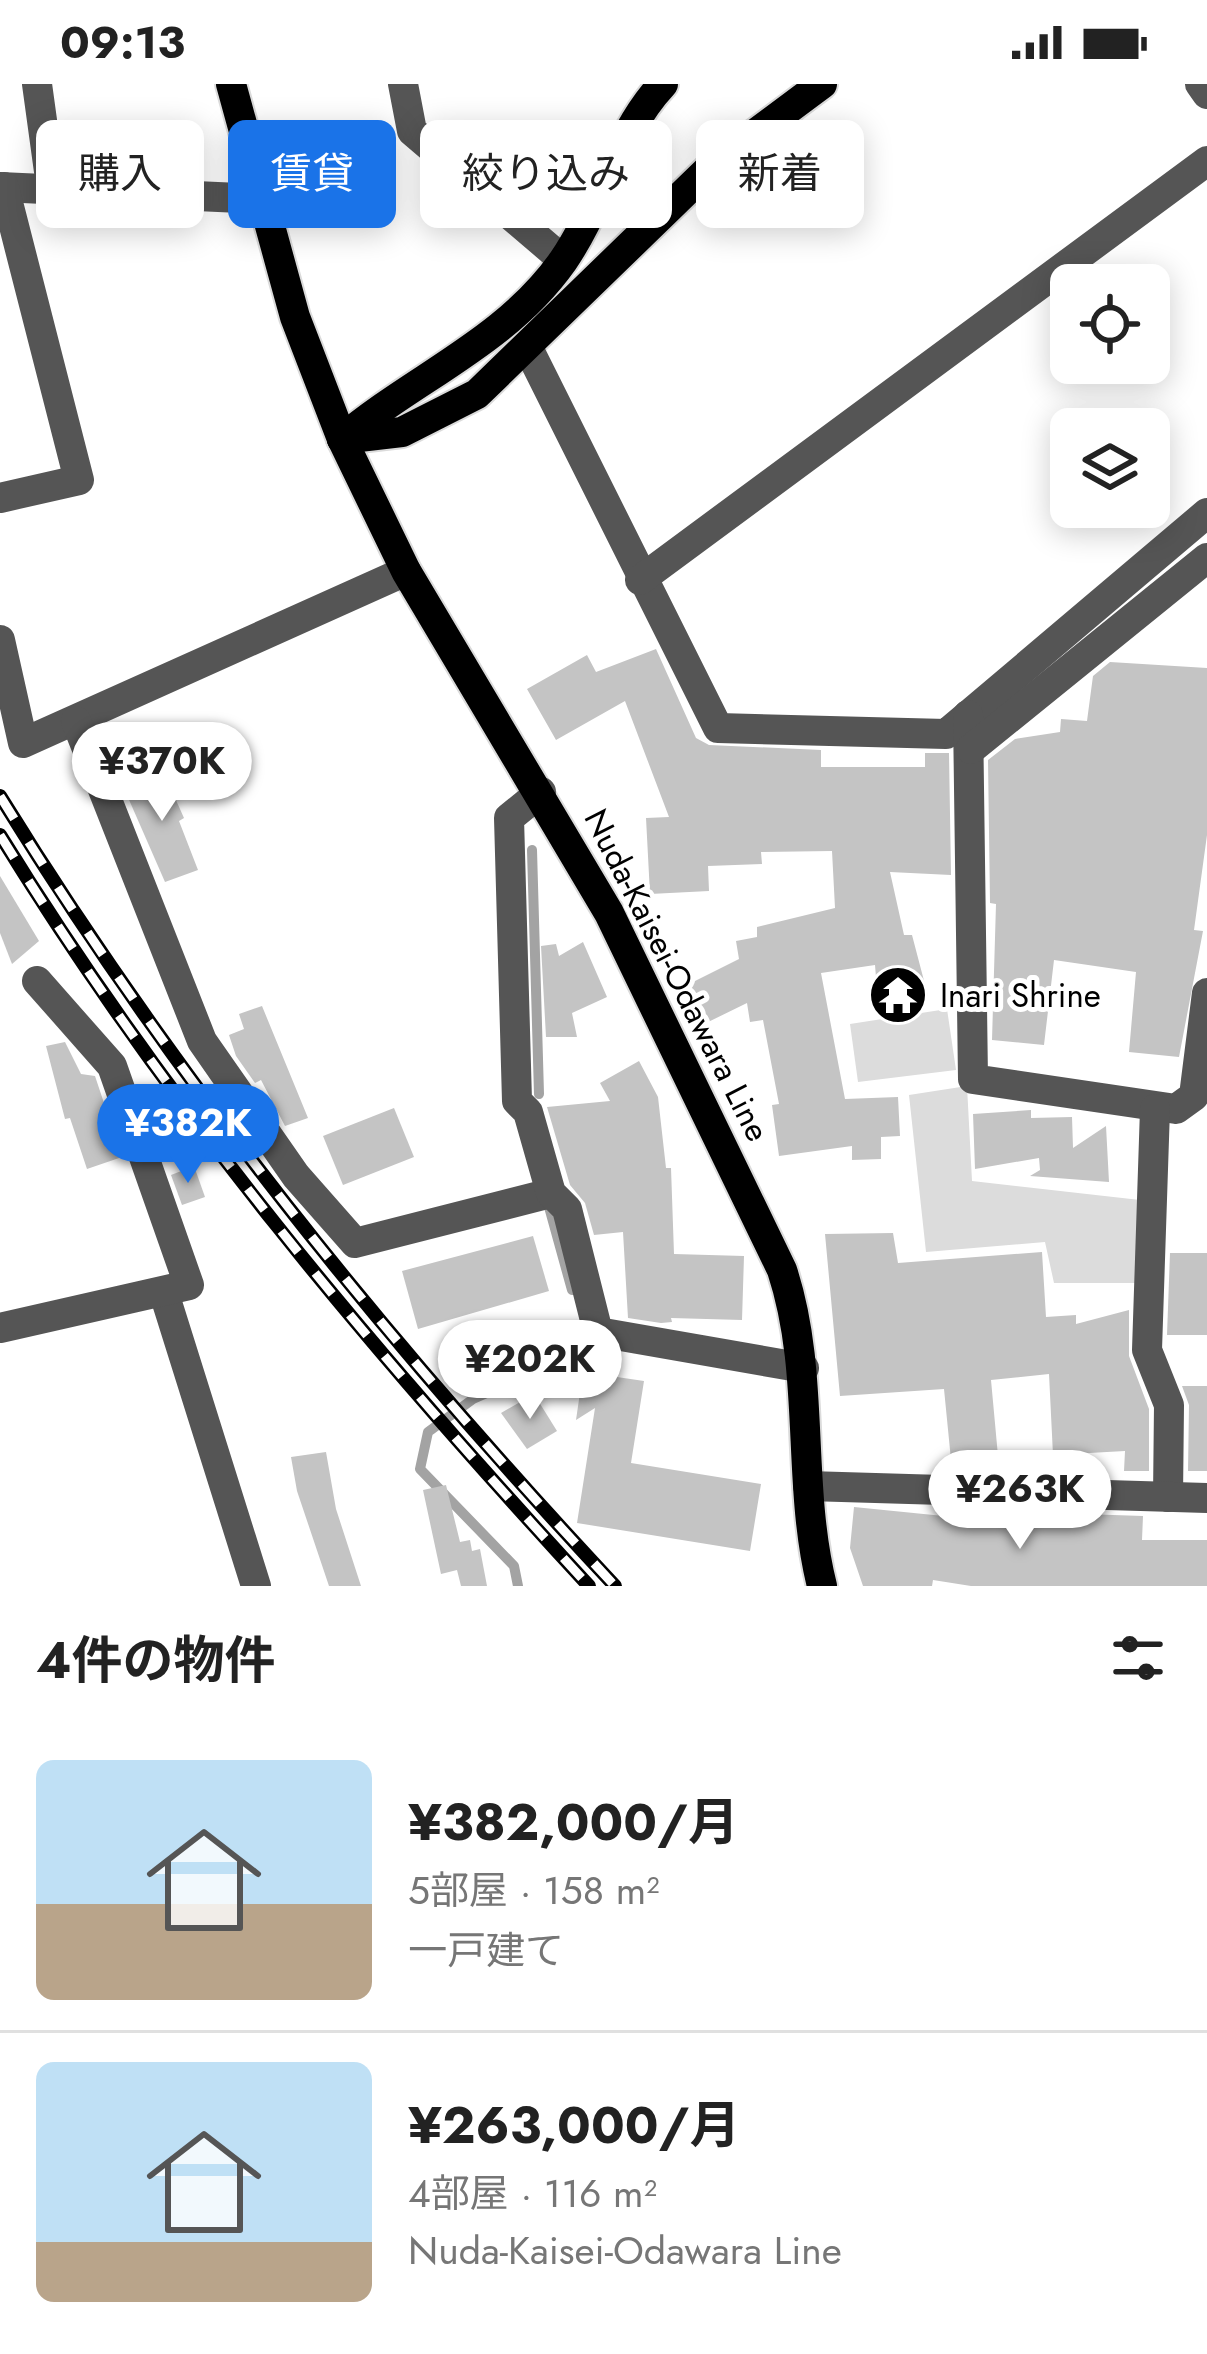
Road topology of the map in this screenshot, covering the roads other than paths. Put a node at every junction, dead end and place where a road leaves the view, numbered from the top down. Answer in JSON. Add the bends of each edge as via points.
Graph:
{"nodes":[{"id":1,"x":37,"y":84,"type":"edge"},
{"id":2,"x":231,"y":84,"type":"edge"},
{"id":3,"x":403,"y":84,"type":"edge"},
{"id":4,"x":662,"y":84,"type":"edge"},
{"id":5,"x":822,"y":84,"type":"edge"},
{"id":6,"x":1200,"y":84,"type":"edge"},
{"id":7,"x":1207,"y":94,"type":"edge"},
{"id":8,"x":42,"y":120,"type":"edge"},
{"id":9,"x":241,"y":120,"type":"edge"},
{"id":10,"x":1207,"y":161,"type":"edge"},
{"id":11,"x":36,"y":186,"type":"edge"},
{"id":12,"x":2,"y":187,"type":"edge"},
{"id":13,"x":270,"y":228,"type":"edge"},
{"id":14,"x":563,"y":260,"type":"junction"},
{"id":15,"x":527,"y":348,"type":"junction"},
{"id":16,"x":342,"y":439,"type":"junction"},
{"id":17,"x":0,"y":498,"type":"edge"},
{"id":18,"x":1207,"y":513,"type":"edge"},
{"id":19,"x":1207,"y":558,"type":"edge"},
{"id":20,"x":406,"y":571,"type":"junction"},
{"id":21,"x":640,"y":580,"type":"junction"},
{"id":22,"x":0,"y":640,"type":"edge"},
{"id":23,"x":968,"y":715,"type":"junction"},
{"id":24,"x":76,"y":721,"type":"junction"},
{"id":25,"x":971,"y":749,"type":"junction"},
{"id":26,"x":542,"y":792,"type":"junction"},
{"id":27,"x":37,"y":981,"type":"dead end"},
{"id":28,"x":1207,"y":993,"type":"edge"},
{"id":29,"x":1155,"y":1109,"type":"junction"},
{"id":30,"x":551,"y":1193,"type":"junction"},
{"id":31,"x":164,"y":1293,"type":"junction"},
{"id":32,"x":0,"y":1328,"type":"edge"},
{"id":33,"x":804,"y":1368,"type":"junction"},
{"id":34,"x":808,"y":1486,"type":"junction"},
{"id":35,"x":1168,"y":1496,"type":"junction"},
{"id":36,"x":1207,"y":1498,"type":"edge"},
{"id":37,"x":256,"y":1586,"type":"edge"},
{"id":38,"x":822,"y":1586,"type":"edge"}],
"edges":[{"from":1,"to":8,"type":"street"},
{"from":2,"to":9,"type":"main road","name":"Nuda-Kaisei-Odawara Line"},
{"from":3,"to":14,"type":"street","via":[[412,130]]},
{"from":4,"to":14,"type":"main road"},
{"from":5,"to":15,"type":"main road","via":[[712,165]]},
{"from":6,"to":7,"type":"street"},
{"from":10,"to":21,"type":"street"},
{"from":11,"to":12,"type":"street"},
{"from":12,"to":17,"type":"street","via":[[79,480]]},
{"from":13,"to":16,"type":"main road","name":"Nuda-Kaisei-Odawara Line"},
{"from":14,"to":16,"type":"main road","via":[[497,334],[388,400]]},
{"from":15,"to":16,"type":"main road","via":[[477,394],[402,432]]},
{"from":15,"to":21,"type":"street"},
{"from":16,"to":20,"type":"main road","name":"Nuda-Kaisei-Odawara Line"},
{"from":18,"to":23,"type":"street"},
{"from":19,"to":25,"type":"street"},
{"from":20,"to":24,"type":"street"},
{"from":20,"to":26,"type":"main road","name":"Nuda-Kaisei-Odawara Line"},
{"from":21,"to":23,"type":"street","via":[[718,728],[946,734]]},
{"from":22,"to":24,"type":"street","via":[[23,743]]},
{"from":23,"to":25,"type":"street"},
{"from":24,"to":30,"type":"street","via":[[202,1041],[296,1176],[356,1243]]},
{"from":25,"to":29,"type":"street","via":[[973,1079]]},
{"from":26,"to":30,"type":"street","via":[[509,818],[517,1101],[528,1112]]},
{"from":26,"to":33,"type":"main road","name":"Nuda-Kaisei-Odawara Line","via":[[763,1226],[797,1315]]},
{"from":27,"to":31,"type":"street","via":[[112,1066],[189,1285]]},
{"from":28,"to":29,"type":"street","via":[[1194,1096],[1176,1109]]},
{"from":29,"to":35,"type":"street","via":[[1147,1350],[1168,1405]]},
{"from":30,"to":33,"type":"street","via":[[567,1209],[598,1332]]},
{"from":31,"to":32,"type":"street"},
{"from":31,"to":37,"type":"street"},
{"from":33,"to":34,"type":"main road","name":"Nuda-Kaisei-Odawara Line"},
{"from":34,"to":35,"type":"street"},
{"from":34,"to":38,"type":"main road","name":"Nuda-Kaisei-Odawara Line"},
{"from":35,"to":36,"type":"street"}]}
